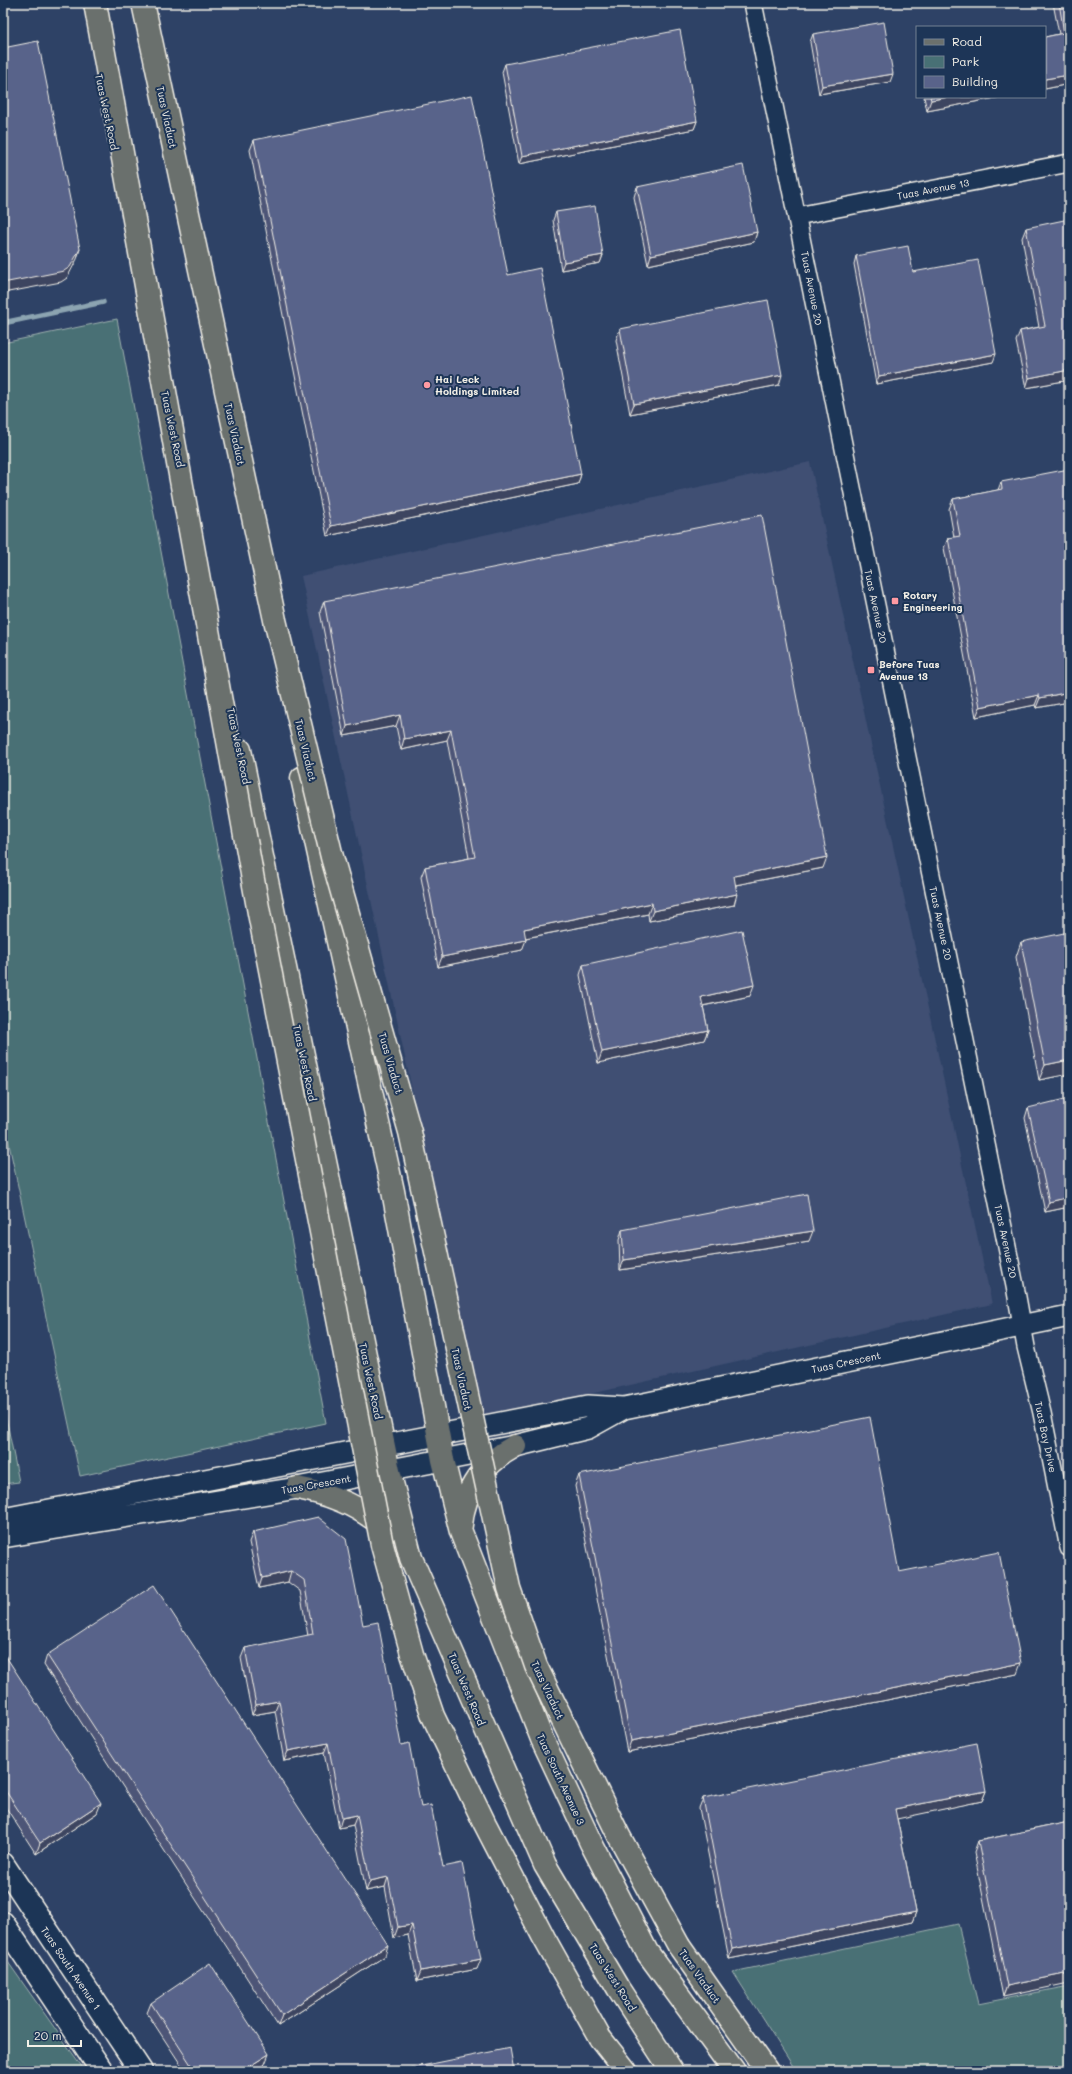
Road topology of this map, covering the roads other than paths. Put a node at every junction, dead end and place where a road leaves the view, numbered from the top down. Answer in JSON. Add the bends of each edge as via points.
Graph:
{"nodes":[{"id":1,"x":85,"y":3,"type":"edge"},
{"id":2,"x":95,"y":3,"type":"edge"},
{"id":3,"x":134,"y":3,"type":"edge"},
{"id":4,"x":143,"y":3,"type":"edge"},
{"id":5,"x":753,"y":3,"type":"edge"},
{"id":6,"x":1069,"y":163,"type":"edge"},
{"id":7,"x":797,"y":216,"type":"junction"},
{"id":8,"x":1069,"y":1316,"type":"edge"},
{"id":9,"x":1023,"y":1326,"type":"junction"},
{"id":10,"x":624,"y":1408,"type":"junction"},
{"id":11,"x":438,"y":1434,"type":"junction"},
{"id":12,"x":384,"y":1444,"type":"junction"},
{"id":13,"x":515,"y":1446,"type":"junction"},
{"id":14,"x":443,"y":1460,"type":"junction"},
{"id":15,"x":390,"y":1470,"type":"junction"},
{"id":16,"x":297,"y":1488,"type":"junction"},
{"id":17,"x":3,"y":1519,"type":"edge"},
{"id":18,"x":461,"y":1532,"type":"junction"},
{"id":19,"x":3,"y":1537,"type":"edge"},
{"id":20,"x":1069,"y":1548,"type":"edge"},
{"id":21,"x":411,"y":1558,"type":"junction"},
{"id":22,"x":3,"y":1864,"type":"edge"},
{"id":23,"x":3,"y":1923,"type":"edge"},
{"id":24,"x":102,"y":2071,"type":"edge"},
{"id":25,"x":141,"y":2071,"type":"edge"},
{"id":26,"x":626,"y":2071,"type":"edge"},
{"id":27,"x":672,"y":2071,"type":"edge"},
{"id":28,"x":734,"y":2071,"type":"edge"},
{"id":29,"x":767,"y":2071,"type":"edge"}],
"edges":[{"from":1,"to":12,"type":"main road","name":"Tuas West Road"},
{"from":2,"to":26,"type":"main road","bridge":true,"via":[[259,913],[382,1545],[412,1654],[433,1716],[544,1938],[600,2038]]},
{"from":3,"to":11,"type":"main road","via":[[393,1191]]},
{"from":4,"to":29,"type":"main road","name":"Tuas Viaduct","bridge":true,"via":[[275,620],[332,857],[410,1132],[509,1588],[536,1666],[619,1836],[679,1946]]},
{"from":5,"to":7,"type":"street","name":"Tuas Avenue 20"},
{"from":6,"to":7,"type":"street","name":"Tuas Avenue 13"},
{"from":7,"to":9,"type":"street","name":"Tuas Avenue 20"},
{"from":8,"to":9,"type":"street","name":"Tuas Crescent"},
{"from":9,"to":10,"type":"street","name":"Tuas Crescent"},
{"from":9,"to":20,"type":"street","name":"Tuas Bay Drive"},
{"from":10,"to":11,"type":"street","name":"Tuas Crescent","via":[[588,1406]]},
{"from":10,"to":13,"type":"street","name":"Tuas Crescent","via":[[588,1428]]},
{"from":11,"to":12,"type":"street","name":"Tuas Crescent"},
{"from":11,"to":14,"type":"main road"},
{"from":12,"to":15,"type":"main road","name":"Tuas West Road"},
{"from":12,"to":17,"type":"street","name":"Tuas Crescent"},
{"from":13,"to":14,"type":"street","name":"Tuas Crescent"},
{"from":13,"to":18,"type":"main road","via":[[493,1460],[476,1481],[465,1505]]},
{"from":14,"to":15,"type":"street","name":"Tuas Crescent"},
{"from":14,"to":18,"type":"main road","name":"Tuas South Avenue 3"},
{"from":15,"to":16,"type":"street","name":"Tuas Crescent"},
{"from":15,"to":21,"type":"main road","name":"Tuas West Road"},
{"from":16,"to":19,"type":"street","name":"Tuas Crescent"},
{"from":16,"to":21,"type":"main road","via":[[327,1494],[355,1506],[386,1529]]},
{"from":18,"to":28,"type":"main road","name":"Tuas South Avenue 3","via":[[542,1739],[595,1850],[647,1952]]},
{"from":21,"to":27,"type":"main road","name":"Tuas West Road","via":[[545,1865],[618,1988]]},
{"from":22,"to":25,"type":"main road","name":"Tuas South Avenue 1"},
{"from":23,"to":24,"type":"main road"}]}
